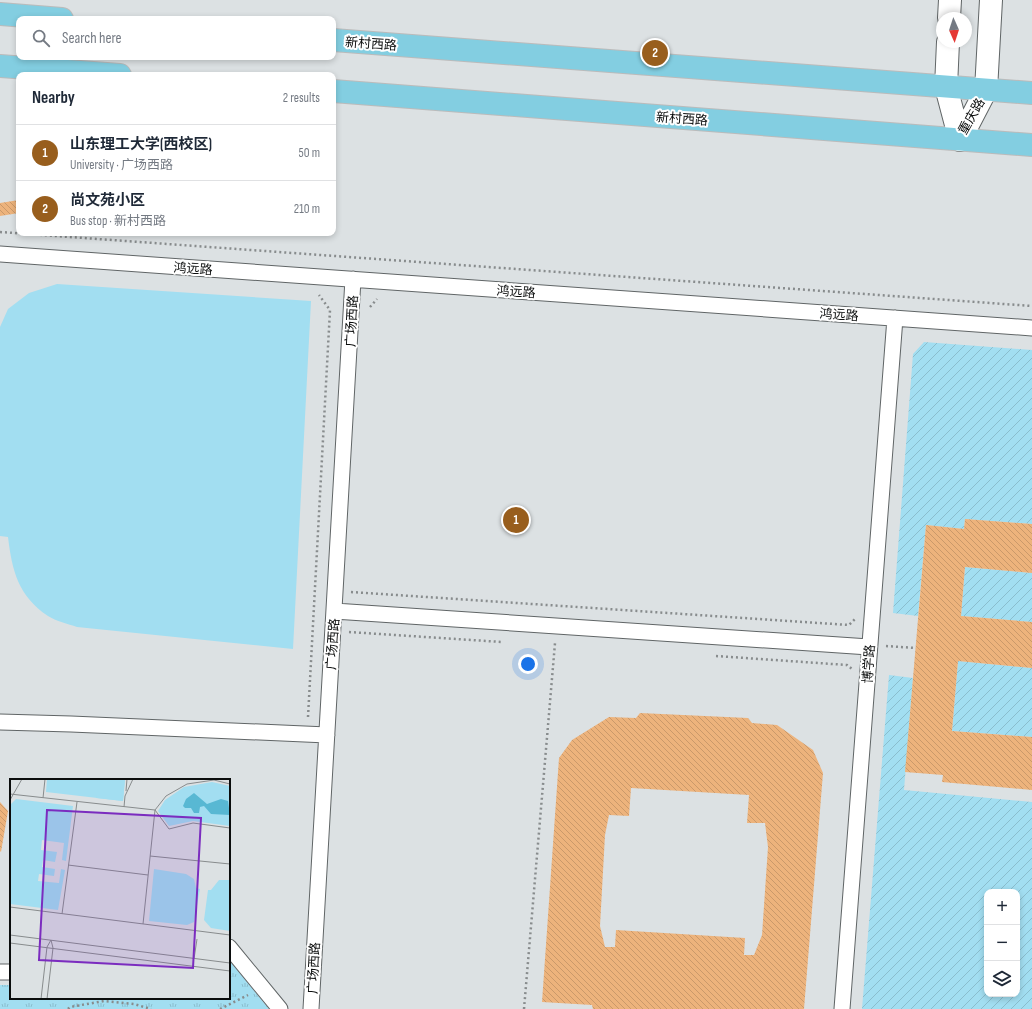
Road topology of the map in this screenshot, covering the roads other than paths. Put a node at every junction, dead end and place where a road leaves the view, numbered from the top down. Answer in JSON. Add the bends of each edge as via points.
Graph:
{"nodes":[{"id":1,"x":950,"y":0,"type":"edge"},
{"id":2,"x":991,"y":0,"type":"edge"},
{"id":3,"x":949,"y":12,"type":"edge"},
{"id":4,"x":0,"y":14,"type":"edge"},
{"id":5,"x":25,"y":16,"type":"edge"},
{"id":6,"x":336,"y":40,"type":"edge"},
{"id":7,"x":948,"y":48,"type":"edge"},
{"id":8,"x":0,"y":66,"type":"edge"},
{"id":9,"x":80,"y":72,"type":"edge"},
{"id":10,"x":946,"y":87,"type":"junction"},
{"id":11,"x":986,"y":90,"type":"junction"},
{"id":12,"x":336,"y":91,"type":"edge"},
{"id":13,"x":1032,"y":93,"type":"edge"},
{"id":14,"x":960,"y":140,"type":"junction"},
{"id":15,"x":1032,"y":145,"type":"edge"},
{"id":16,"x":0,"y":254,"type":"edge"},
{"id":17,"x":353,"y":279,"type":"junction"},
{"id":18,"x":895,"y":318,"type":"junction"},
{"id":19,"x":1032,"y":328,"type":"edge"},
{"id":20,"x":334,"y":611,"type":"junction"},
{"id":21,"x":877,"y":646,"type":"junction"},
{"id":22,"x":0,"y":722,"type":"edge"},
{"id":23,"x":327,"y":736,"type":"junction"},
{"id":24,"x":230,"y":948,"type":"edge"},
{"id":25,"x":280,"y":1009,"type":"edge"},
{"id":26,"x":311,"y":1009,"type":"edge"},
{"id":27,"x":842,"y":1009,"type":"edge"}],
"edges":[{"from":1,"to":3,"type":"street"},
{"from":2,"to":11,"type":"street","name":"重庆路"},
{"from":4,"to":5,"type":"main road"},
{"from":6,"to":10,"type":"main road","name":"新村西路"},
{"from":7,"to":10,"type":"street","name":"重庆路"},
{"from":8,"to":9,"type":"main road"},
{"from":10,"to":11,"type":"main road","name":"新村西路"},
{"from":10,"to":14,"type":"street","name":"重庆路"},
{"from":11,"to":13,"type":"main road","name":"新村西路"},
{"from":11,"to":14,"type":"street","name":"重庆路"},
{"from":12,"to":14,"type":"main road","name":"新村西路"},
{"from":14,"to":15,"type":"main road","name":"新村西路"},
{"from":16,"to":17,"type":"street","name":"鸿远路"},
{"from":17,"to":18,"type":"street","name":"鸿远路"},
{"from":17,"to":20,"type":"street","name":"广场西路"},
{"from":18,"to":19,"type":"street","name":"鸿远路"},
{"from":18,"to":21,"type":"street","name":"博学路"},
{"from":20,"to":21,"type":"street"},
{"from":20,"to":23,"type":"street","name":"广场西路"},
{"from":21,"to":27,"type":"street","name":"博学路"},
{"from":22,"to":23,"type":"street"},
{"from":23,"to":26,"type":"street","name":"广场西路"},
{"from":24,"to":25,"type":"street"}]}
